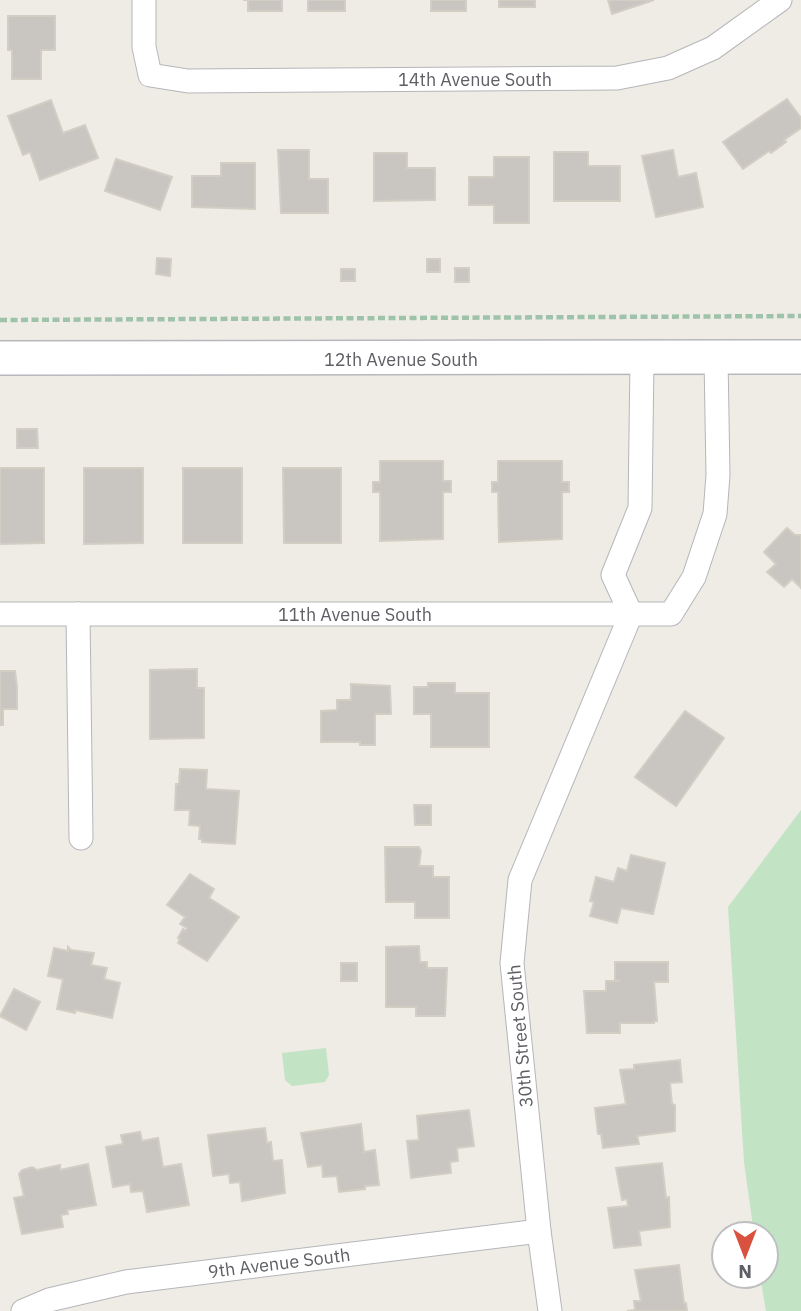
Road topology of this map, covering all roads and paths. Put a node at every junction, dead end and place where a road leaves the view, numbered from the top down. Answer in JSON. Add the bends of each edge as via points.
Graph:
{"nodes":[{"id":1,"x":144,"y":0,"type":"edge"},
{"id":2,"x":780,"y":0,"type":"edge"},
{"id":3,"x":801,"y":316,"type":"edge"},
{"id":4,"x":0,"y":320,"type":"edge"},
{"id":5,"x":0,"y":358,"type":"edge"},
{"id":6,"x":716,"y":358,"type":"junction"},
{"id":7,"x":801,"y":358,"type":"edge"},
{"id":8,"x":642,"y":359,"type":"junction"},
{"id":9,"x":0,"y":614,"type":"edge"},
{"id":10,"x":78,"y":614,"type":"junction"},
{"id":11,"x":631,"y":614,"type":"junction"},
{"id":12,"x":81,"y":838,"type":"dead end"},
{"id":13,"x":539,"y":1231,"type":"junction"},
{"id":14,"x":23,"y":1311,"type":"edge"},
{"id":15,"x":550,"y":1311,"type":"edge"}],
"edges":[{"from":1,"to":2,"type":"street","name":"14th Avenue South","via":[[144,47],[150,75],[188,81],[617,78],[668,68],[713,48]]},
{"from":3,"to":4,"type":"path"},
{"from":5,"to":8,"type":"street","name":"12th Avenue South"},
{"from":6,"to":7,"type":"street","name":"12th Avenue South"},
{"from":6,"to":8,"type":"street","name":"12th Avenue South"},
{"from":6,"to":11,"type":"street","via":[[715,514],[694,577],[671,614]]},
{"from":8,"to":11,"type":"street","via":[[640,508],[613,575]]},
{"from":9,"to":10,"type":"street","name":"11th Avenue South"},
{"from":10,"to":11,"type":"street","name":"11th Avenue South"},
{"from":10,"to":12,"type":"street"},
{"from":11,"to":13,"type":"street","name":"30th Street South","via":[[520,880],[512,963]]},
{"from":13,"to":14,"type":"street","name":"9th Avenue South","via":[[126,1282],[49,1300]]},
{"from":13,"to":15,"type":"street","name":"30th Street South"}]}
